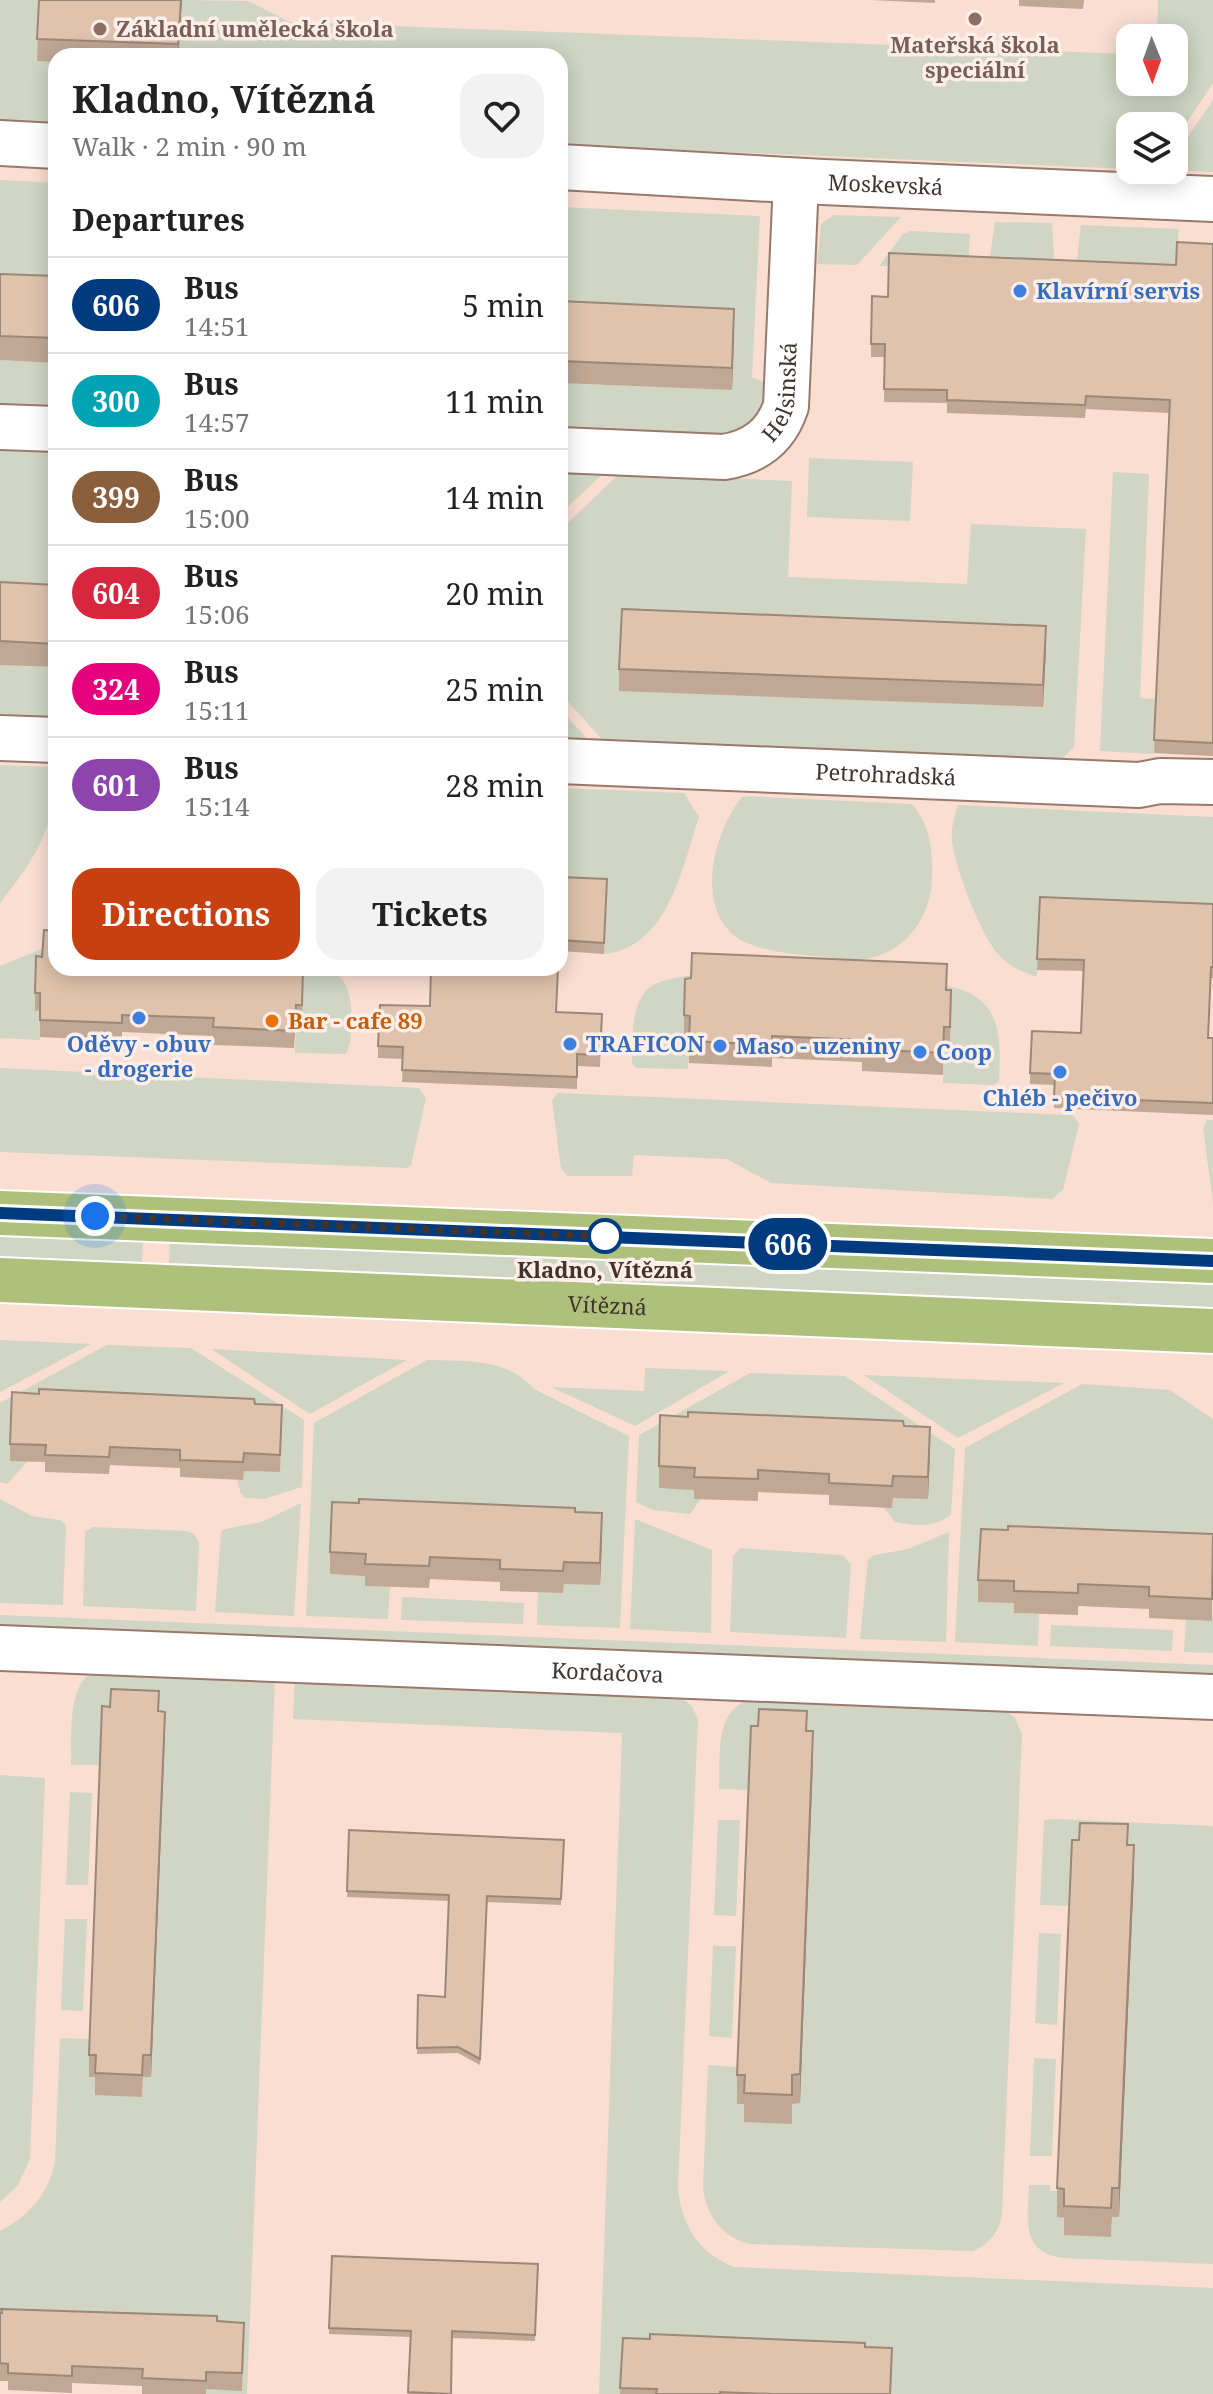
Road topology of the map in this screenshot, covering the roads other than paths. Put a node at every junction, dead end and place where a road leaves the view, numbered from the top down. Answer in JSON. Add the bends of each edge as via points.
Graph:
{"nodes":[{"id":1,"x":0,"y":143,"type":"edge"},
{"id":2,"x":48,"y":146,"type":"edge"},
{"id":3,"x":568,"y":167,"type":"edge"},
{"id":4,"x":796,"y":181,"type":"junction"},
{"id":5,"x":1213,"y":199,"type":"edge"},
{"id":6,"x":0,"y":427,"type":"edge"},
{"id":7,"x":48,"y":429,"type":"edge"},
{"id":8,"x":568,"y":450,"type":"edge"},
{"id":9,"x":0,"y":738,"type":"edge"},
{"id":10,"x":48,"y":740,"type":"edge"},
{"id":11,"x":568,"y":761,"type":"edge"},
{"id":12,"x":1213,"y":782,"type":"edge"},
{"id":13,"x":0,"y":1213,"type":"edge"},
{"id":14,"x":1213,"y":1261,"type":"edge"},
{"id":15,"x":0,"y":1280,"type":"edge"},
{"id":16,"x":1213,"y":1331,"type":"edge"},
{"id":17,"x":0,"y":1648,"type":"edge"},
{"id":18,"x":1213,"y":1697,"type":"edge"}],
"edges":[{"from":1,"to":2,"type":"street"},
{"from":3,"to":4,"type":"street","name":"Moskevská"},
{"from":4,"to":5,"type":"street","name":"Moskevská"},
{"from":4,"to":8,"type":"street","name":"Helsinská","via":[[786,406],[775,430],[746,452],[724,457]]},
{"from":6,"to":7,"type":"street"},
{"from":9,"to":10,"type":"street"},
{"from":11,"to":12,"type":"street","name":"Petrohradská","via":[[1139,785]]},
{"from":13,"to":14,"type":"main road"},
{"from":15,"to":16,"type":"main road","name":"Vítězná"},
{"from":17,"to":18,"type":"street","name":"Kordačova"}]}
